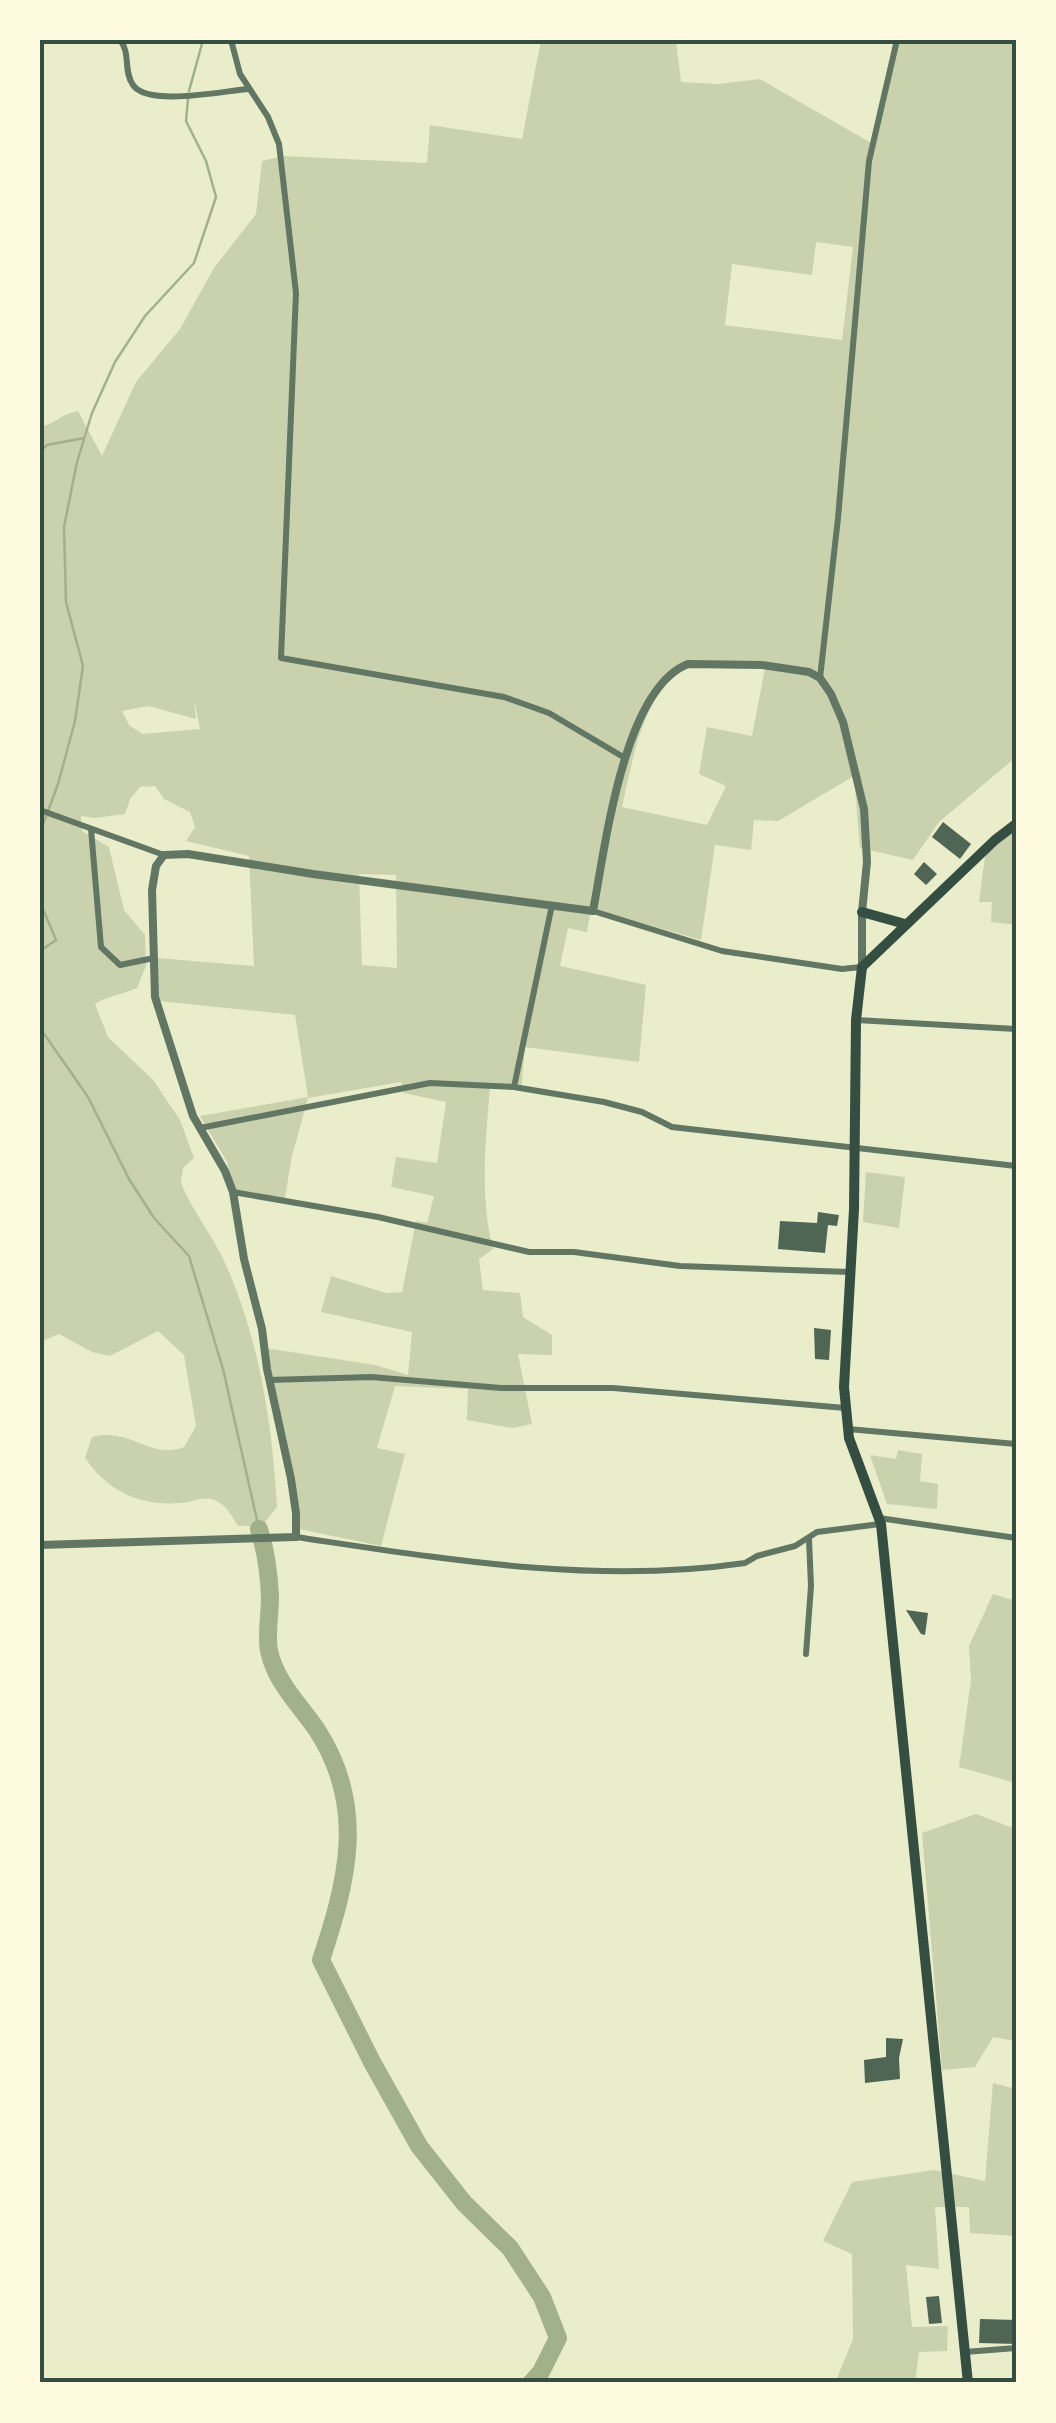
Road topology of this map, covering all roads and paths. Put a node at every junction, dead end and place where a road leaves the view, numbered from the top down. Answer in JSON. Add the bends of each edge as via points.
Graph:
{"nodes":[{"id":1,"x":120,"y":40,"type":"edge"},
{"id":2,"x":230,"y":40,"type":"edge"},
{"id":3,"x":897,"y":40,"type":"edge"},
{"id":4,"x":248,"y":89,"type":"junction"},
{"id":5,"x":820,"y":678,"type":"junction"},
{"id":6,"x":625,"y":758,"type":"junction"},
{"id":7,"x":40,"y":810,"type":"edge"},
{"id":8,"x":1016,"y":824,"type":"edge"},
{"id":9,"x":91,"y":829,"type":"junction"},
{"id":10,"x":164,"y":855,"type":"junction"},
{"id":11,"x":552,"y":905,"type":"junction"},
{"id":12,"x":593,"y":912,"type":"junction"},
{"id":13,"x":862,"y":912,"type":"junction"},
{"id":14,"x":905,"y":924,"type":"junction"},
{"id":15,"x":154,"y":958,"type":"junction"},
{"id":16,"x":862,"y":967,"type":"junction"},
{"id":17,"x":856,"y":1020,"type":"junction"},
{"id":18,"x":1016,"y":1029,"type":"edge"},
{"id":19,"x":514,"y":1087,"type":"junction"},
{"id":20,"x":199,"y":1128,"type":"junction"},
{"id":21,"x":854,"y":1150,"type":"junction"},
{"id":22,"x":1016,"y":1166,"type":"edge"},
{"id":23,"x":233,"y":1192,"type":"junction"},
{"id":24,"x":852,"y":1272,"type":"junction"},
{"id":25,"x":269,"y":1380,"type":"junction"},
{"id":26,"x":845,"y":1408,"type":"junction"},
{"id":27,"x":847,"y":1429,"type":"junction"},
{"id":28,"x":1016,"y":1444,"type":"edge"},
{"id":29,"x":880,"y":1521,"type":"junction"},
{"id":30,"x":296,"y":1538,"type":"junction"},
{"id":31,"x":808,"y":1538,"type":"junction"},
{"id":32,"x":1016,"y":1538,"type":"edge"},
{"id":33,"x":40,"y":1545,"type":"edge"},
{"id":34,"x":806,"y":1654,"type":"dead end"},
{"id":35,"x":1016,"y":2348,"type":"edge"},
{"id":36,"x":966,"y":2352,"type":"junction"},
{"id":37,"x":968,"y":2383,"type":"edge"}],
"edges":[{"from":1,"to":4,"type":"street","via":[[133,86],[152,96]]},
{"from":2,"to":4,"type":"street"},
{"from":3,"to":5,"type":"street","via":[[869,161]]},
{"from":4,"to":6,"type":"street","via":[[280,144],[296,293],[281,658],[504,697],[549,714]]},
{"from":5,"to":6,"type":"street","via":[[762,665],[677,668],[644,709]]},
{"from":5,"to":13,"type":"street","via":[[843,722],[862,796]]},
{"from":6,"to":12,"type":"street"},
{"from":7,"to":9,"type":"street"},
{"from":8,"to":14,"type":"highway"},
{"from":9,"to":10,"type":"street"},
{"from":9,"to":15,"type":"street","via":[[102,946],[120,965]]},
{"from":10,"to":11,"type":"street"},
{"from":10,"to":15,"type":"street","via":[[153,881]]},
{"from":11,"to":12,"type":"street"},
{"from":11,"to":19,"type":"street"},
{"from":12,"to":16,"type":"street","via":[[722,951]]},
{"from":13,"to":14,"type":"highway"},
{"from":13,"to":16,"type":"street"},
{"from":14,"to":16,"type":"highway"},
{"from":15,"to":20,"type":"street","via":[[158,1011]]},
{"from":16,"to":17,"type":"highway"},
{"from":17,"to":18,"type":"street"},
{"from":17,"to":21,"type":"highway"},
{"from":19,"to":20,"type":"street","via":[[430,1083]]},
{"from":19,"to":21,"type":"street","via":[[632,1108],[672,1127]]},
{"from":20,"to":23,"type":"street"},
{"from":21,"to":22,"type":"street"},
{"from":21,"to":24,"type":"highway"},
{"from":23,"to":24,"type":"street","via":[[528,1252]]},
{"from":23,"to":25,"type":"street"},
{"from":24,"to":26,"type":"highway"},
{"from":25,"to":26,"type":"street","via":[[404,1378],[547,1390],[613,1388]]},
{"from":25,"to":30,"type":"street","via":[[291,1479]]},
{"from":26,"to":27,"type":"highway"},
{"from":27,"to":28,"type":"street"},
{"from":27,"to":29,"type":"highway"},
{"from":29,"to":31,"type":"street"},
{"from":29,"to":32,"type":"street"},
{"from":29,"to":36,"type":"highway"},
{"from":30,"to":31,"type":"street","via":[[481,1565],[614,1570],[745,1563]]},
{"from":30,"to":33,"type":"street"},
{"from":31,"to":34,"type":"street"},
{"from":35,"to":36,"type":"street"},
{"from":36,"to":37,"type":"highway"}]}
